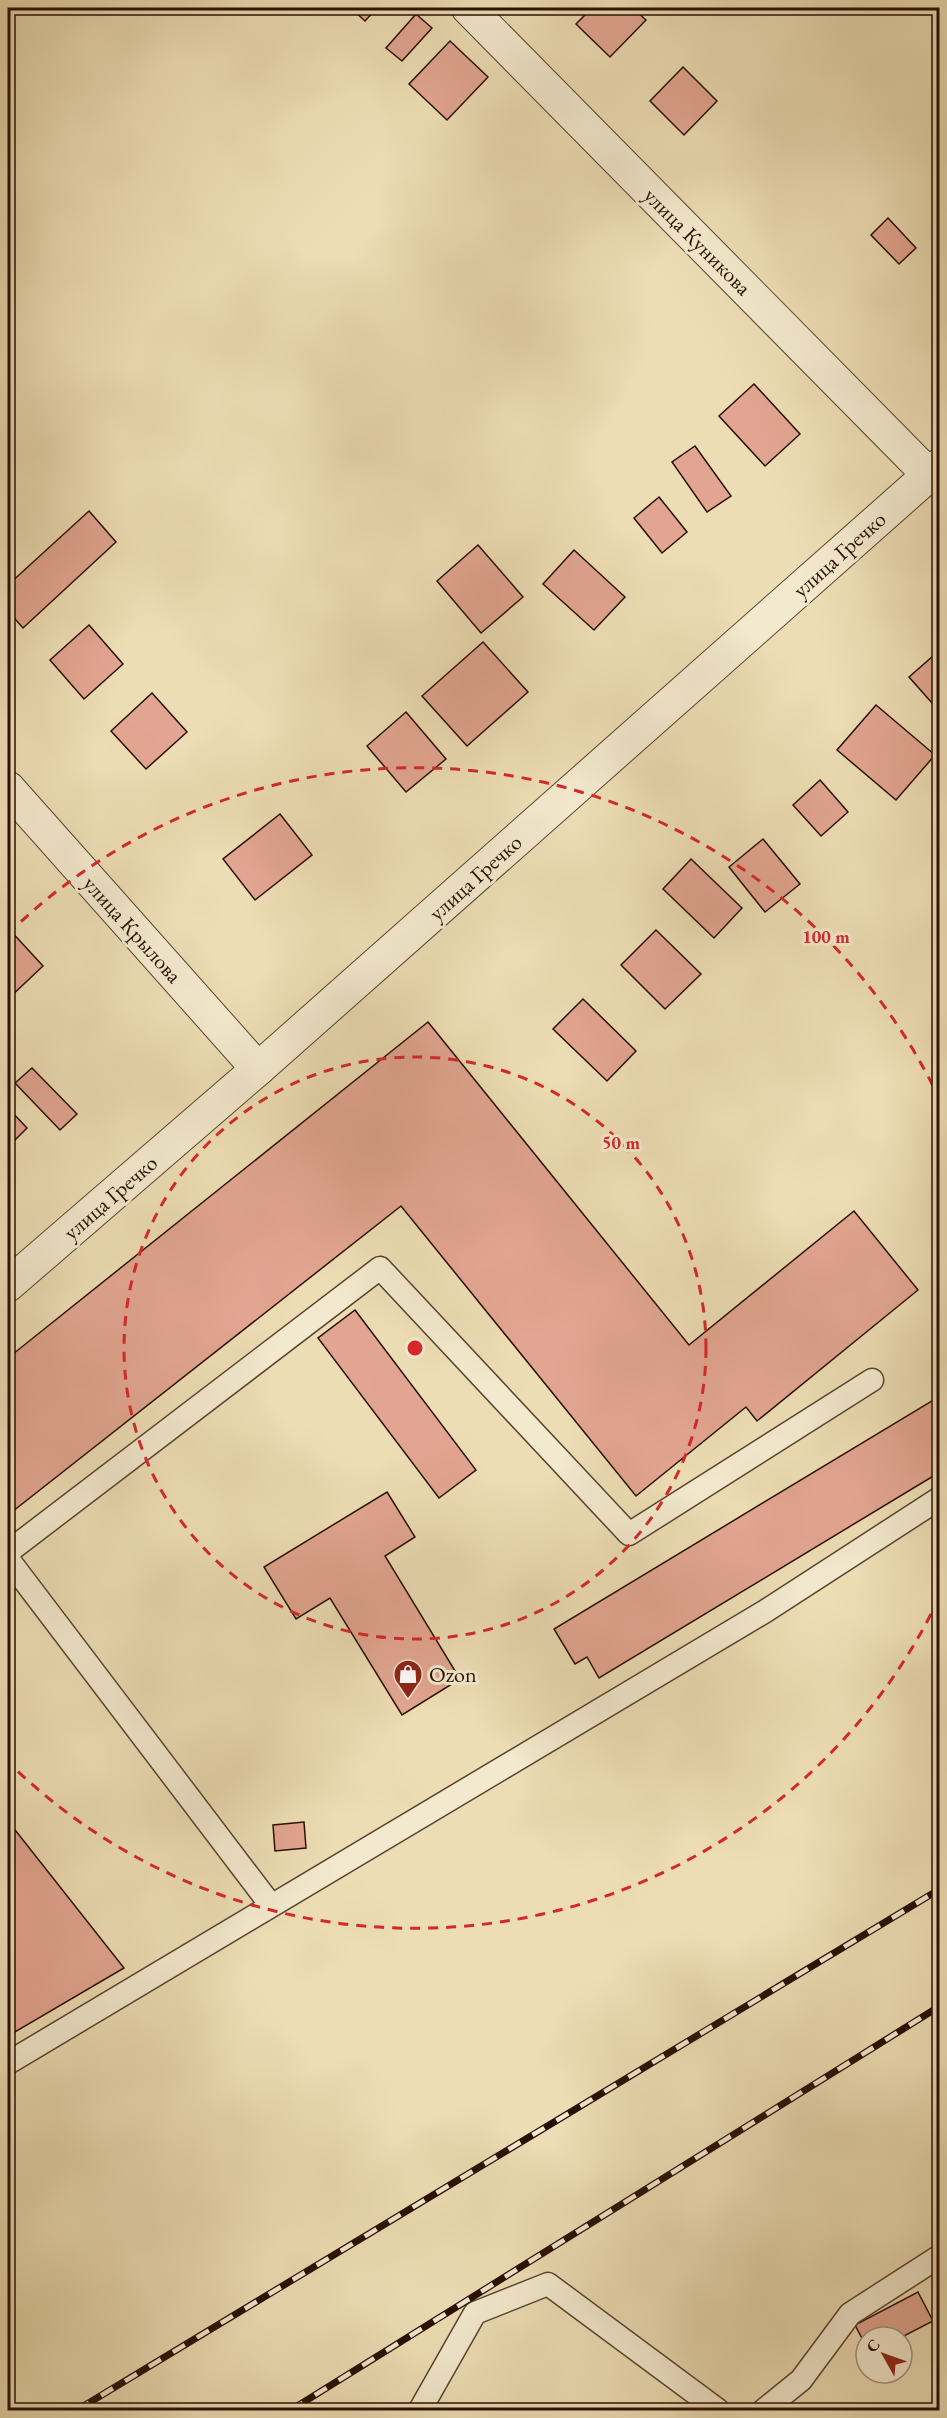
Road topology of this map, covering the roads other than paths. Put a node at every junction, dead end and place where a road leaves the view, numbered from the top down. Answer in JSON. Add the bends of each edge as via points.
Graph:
{"nodes":[{"id":1,"x":468,"y":8,"type":"edge"},
{"id":2,"x":934,"y":470,"type":"edge"},
{"id":3,"x":8,"y":788,"type":"edge"},
{"id":4,"x":258,"y":1069,"type":"junction"},
{"id":5,"x":8,"y":1285,"type":"edge"},
{"id":6,"x":872,"y":1380,"type":"dead end"},
{"id":7,"x":939,"y":1498,"type":"edge"},
{"id":8,"x":8,"y":1552,"type":"edge"},
{"id":9,"x":8,"y":1559,"type":"edge"},
{"id":10,"x":270,"y":1904,"type":"junction"},
{"id":11,"x":8,"y":2063,"type":"edge"},
{"id":12,"x":939,"y":2256,"type":"edge"},
{"id":13,"x":420,"y":2410,"type":"edge"},
{"id":14,"x":718,"y":2410,"type":"edge"},
{"id":15,"x":764,"y":2410,"type":"edge"}],
"edges":[{"from":1,"to":2,"type":"street","name":"улица Куникова"},
{"from":2,"to":4,"type":"street","name":"улица Гречко"},
{"from":3,"to":4,"type":"street","name":"улица Крылова"},
{"from":4,"to":5,"type":"street","name":"улица Гречко"},
{"from":6,"to":8,"type":"lane","via":[[629,1534],[380,1268]]},
{"from":7,"to":10,"type":"lane","via":[[764,1611]]},
{"from":9,"to":10,"type":"lane"},
{"from":10,"to":11,"type":"lane"},
{"from":12,"to":15,"type":"lane","via":[[850,2314],[801,2380]]},
{"from":13,"to":14,"type":"lane","via":[[475,2313],[548,2284]]}]}
